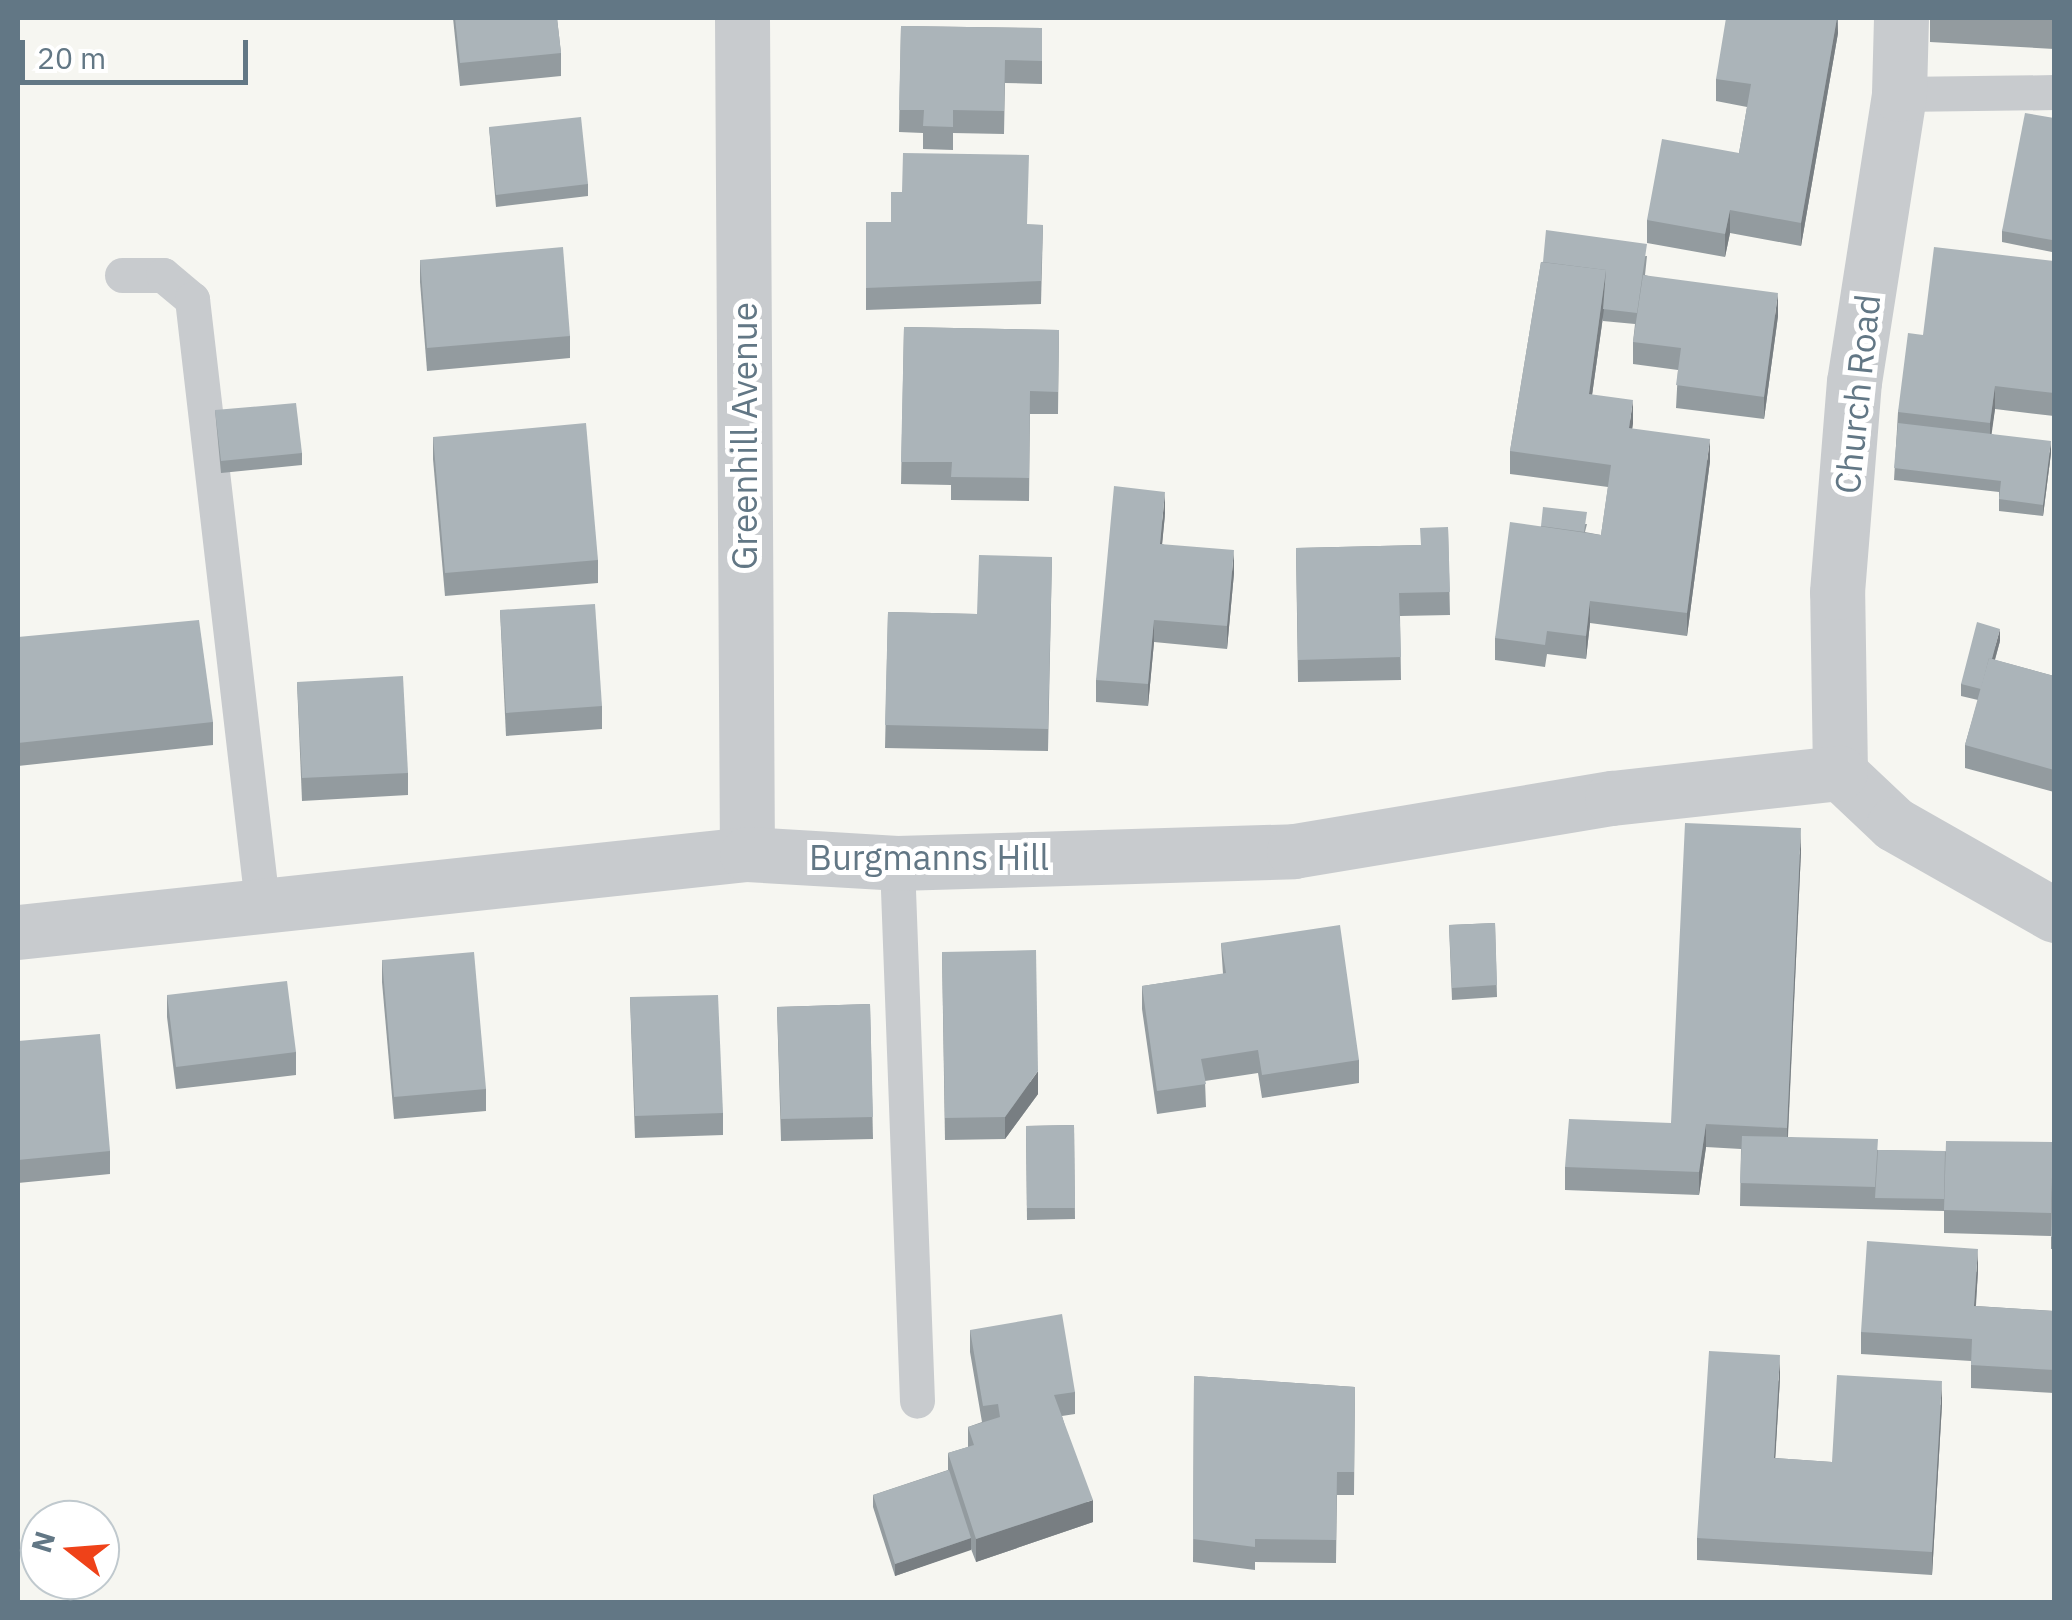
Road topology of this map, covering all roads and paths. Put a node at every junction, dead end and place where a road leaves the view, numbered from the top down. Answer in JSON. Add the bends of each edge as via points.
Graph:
{"nodes":[{"id":1,"x":742,"y":18,"type":"edge"},
{"id":2,"x":1902,"y":18,"type":"edge"},
{"id":3,"x":2054,"y":92,"type":"edge"},
{"id":4,"x":1898,"y":94,"type":"junction"},
{"id":5,"x":122,"y":275,"type":"dead end"},
{"id":6,"x":1840,"y":773,"type":"junction"},
{"id":7,"x":747,"y":854,"type":"junction"},
{"id":8,"x":897,"y":863,"type":"junction"},
{"id":9,"x":262,"y":903,"type":"junction"},
{"id":10,"x":2054,"y":915,"type":"edge"},
{"id":11,"x":18,"y":932,"type":"edge"},
{"id":12,"x":917,"y":1401,"type":"dead end"}],
"edges":[{"from":1,"to":7,"type":"street","name":"Greenhill Avenue"},
{"from":2,"to":4,"type":"street","name":"Church Road"},
{"from":3,"to":4,"type":"lane"},
{"from":4,"to":6,"type":"street","name":"Church Road","via":[[1854,382],[1837,592]]},
{"from":5,"to":9,"type":"lane","via":[[162,275],[192,299]]},
{"from":6,"to":8,"type":"street","name":"Burgmanns Hill","via":[[1612,798],[1294,851]]},
{"from":6,"to":10,"type":"street","via":[[1894,824]]},
{"from":7,"to":8,"type":"street","name":"Burgmanns Hill"},
{"from":7,"to":9,"type":"street","name":"Burgmanns Hill"},
{"from":8,"to":12,"type":"lane"},
{"from":9,"to":11,"type":"street","name":"Burgmanns Hill"}]}
